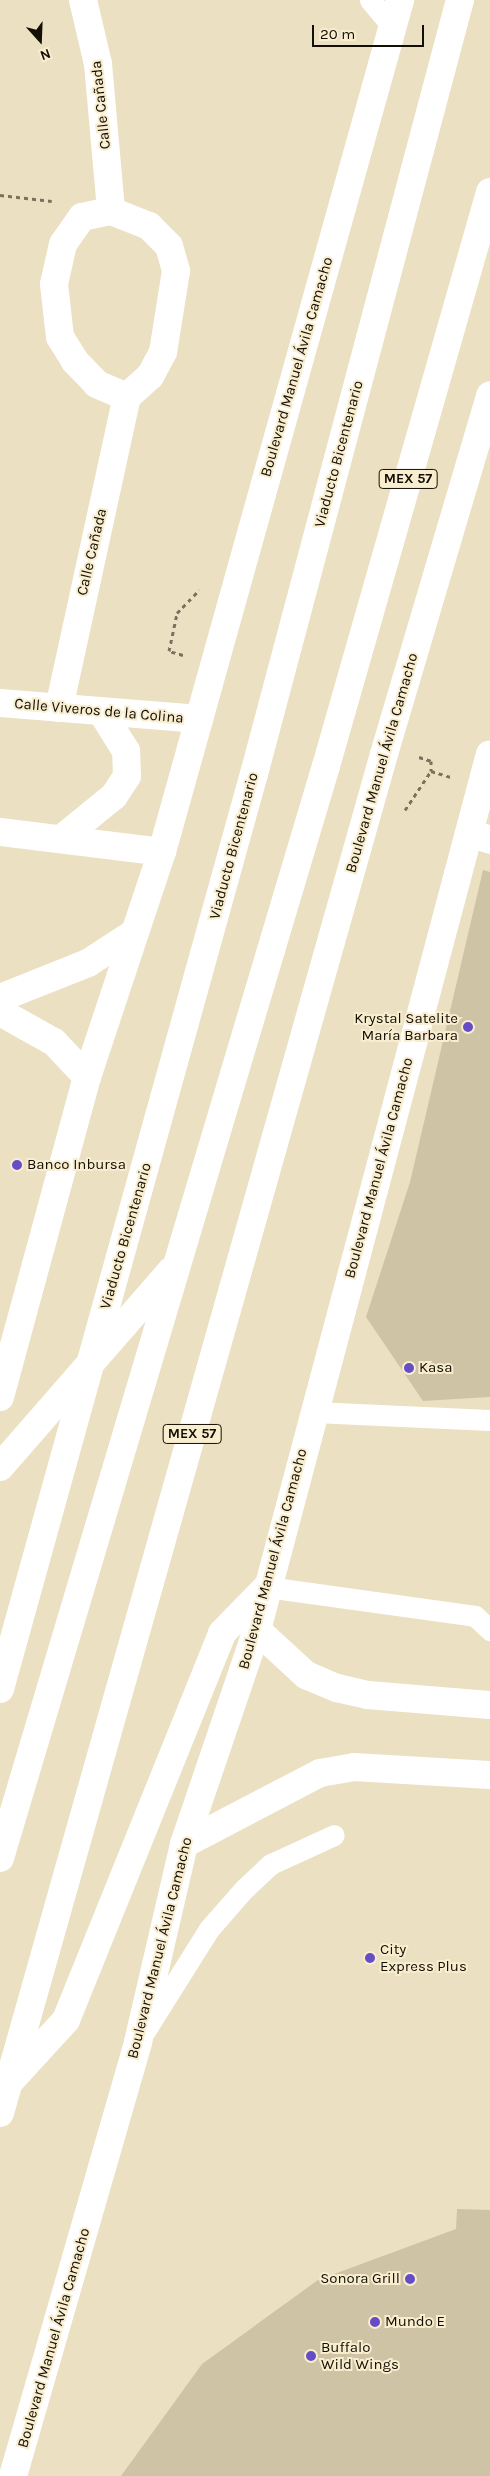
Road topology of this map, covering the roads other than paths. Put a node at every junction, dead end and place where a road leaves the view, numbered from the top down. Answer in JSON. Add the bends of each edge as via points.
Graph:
{"nodes":[{"id":1,"x":83,"y":0,"type":"edge"},
{"id":2,"x":370,"y":0,"type":"edge"},
{"id":3,"x":400,"y":0,"type":"edge"},
{"id":4,"x":460,"y":0,"type":"edge"},
{"id":5,"x":392,"y":27,"type":"junction"},
{"id":6,"x":490,"y":192,"type":"edge"},
{"id":7,"x":111,"y":211,"type":"junction"},
{"id":8,"x":490,"y":395,"type":"edge"},
{"id":9,"x":127,"y":397,"type":"junction"},
{"id":10,"x":0,"y":703,"type":"edge"},
{"id":11,"x":59,"y":708,"type":"junction"},
{"id":12,"x":100,"y":712,"type":"junction"},
{"id":13,"x":199,"y":719,"type":"junction"},
{"id":14,"x":490,"y":754,"type":"edge"},
{"id":15,"x":0,"y":832,"type":"edge"},
{"id":16,"x":480,"y":836,"type":"edge"},
{"id":17,"x":61,"y":839,"type":"junction"},
{"id":18,"x":162,"y":852,"type":"junction"},
{"id":19,"x":131,"y":935,"type":"junction"},
{"id":20,"x":0,"y":998,"type":"edge"},
{"id":21,"x":0,"y":1012,"type":"edge"},
{"id":22,"x":86,"y":1077,"type":"junction"},
{"id":23,"x":177,"y":1264,"type":"junction"},
{"id":24,"x":0,"y":1397,"type":"edge"},
{"id":25,"x":314,"y":1412,"type":"junction"},
{"id":26,"x":490,"y":1420,"type":"edge"},
{"id":27,"x":0,"y":1467,"type":"edge"},
{"id":28,"x":267,"y":1587,"type":"junction"},
{"id":29,"x":257,"y":1630,"type":"junction"},
{"id":30,"x":490,"y":1630,"type":"edge"},
{"id":31,"x":0,"y":1689,"type":"edge"},
{"id":32,"x":490,"y":1704,"type":"edge"},
{"id":33,"x":490,"y":1775,"type":"edge"},
{"id":34,"x":334,"y":1835,"type":"dead end"},
{"id":35,"x":184,"y":1844,"type":"junction"},
{"id":36,"x":0,"y":1858,"type":"edge"},
{"id":37,"x":138,"y":2042,"type":"junction"},
{"id":38,"x":9,"y":2082,"type":"junction"},
{"id":39,"x":0,"y":2114,"type":"edge"},
{"id":40,"x":13,"y":2476,"type":"edge"}],
"edges":[{"from":1,"to":7,"type":"main road","name":"Calle Cañada","via":[[98,64]]},
{"from":2,"to":5,"type":"lane"},
{"from":3,"to":5,"type":"main road","name":"Boulevard Manuel Ávila Camacho"},
{"from":4,"to":31,"type":"main road","name":"Viaducto Bicentenario","via":[[254,774]]},
{"from":5,"to":13,"type":"main road","name":"Boulevard Manuel Ávila Camacho"},
{"from":6,"to":23,"type":"main road","number":"MEX 57"},
{"from":7,"to":9,"type":"main road","via":[[149,226],[168,246],[176,271],[163,352],[150,376]]},
{"from":7,"to":9,"type":"main road","via":[[82,217],[63,244],[54,284],[60,337],[97,384]]},
{"from":8,"to":38,"type":"main road","name":"Boulevard Manuel Ávila Camacho","number":"MEX 57","via":[[384,754]]},
{"from":9,"to":11,"type":"main road","name":"Calle Cañada"},
{"from":10,"to":11,"type":"main road","name":"Calle Viveros de la Colina"},
{"from":11,"to":12,"type":"main road","name":"Calle Viveros de la Colina"},
{"from":12,"to":13,"type":"main road","name":"Calle Viveros de la Colina"},
{"from":12,"to":17,"type":"main road","via":[[126,751],[127,776],[114,796]]},
{"from":13,"to":18,"type":"main road","name":"Boulevard Manuel Ávila Camacho"},
{"from":14,"to":16,"type":"main road","name":"Boulevard Manuel Ávila Camacho"},
{"from":15,"to":17,"type":"main road"},
{"from":16,"to":25,"type":"main road","name":"Boulevard Manuel Ávila Camacho"},
{"from":17,"to":18,"type":"main road"},
{"from":18,"to":19,"type":"main road","name":"Boulevard Manuel Ávila Camacho"},
{"from":19,"to":20,"type":"main road","via":[[88,963]]},
{"from":19,"to":22,"type":"main road","name":"Boulevard Manuel Ávila Camacho"},
{"from":21,"to":22,"type":"main road","via":[[54,1042]]},
{"from":22,"to":24,"type":"main road","name":"Boulevard Manuel Ávila Camacho"},
{"from":23,"to":27,"type":"main road"},
{"from":23,"to":36,"type":"main road","number":"MEX 57"},
{"from":25,"to":26,"type":"lane"},
{"from":25,"to":28,"type":"main road","name":"Boulevard Manuel Ávila Camacho"},
{"from":28,"to":29,"type":"main road","name":"Boulevard Manuel Ávila Camacho"},
{"from":28,"to":30,"type":"lane","via":[[475,1616]]},
{"from":28,"to":38,"type":"main road","via":[[222,1633],[66,2020]]},
{"from":29,"to":32,"type":"main road","via":[[306,1675],[337,1688],[368,1695]]},
{"from":29,"to":35,"type":"main road","name":"Boulevard Manuel Ávila Camacho"},
{"from":33,"to":35,"type":"main road","via":[[354,1767],[320,1773]]},
{"from":34,"to":37,"type":"lane","via":[[271,1864],[244,1889],[209,1929]]},
{"from":35,"to":37,"type":"main road","name":"Boulevard Manuel Ávila Camacho"},
{"from":37,"to":40,"type":"main road","name":"Boulevard Manuel Ávila Camacho"},
{"from":38,"to":39,"type":"main road","name":"Boulevard Manuel Ávila Camacho","number":"MEX 57"}]}
